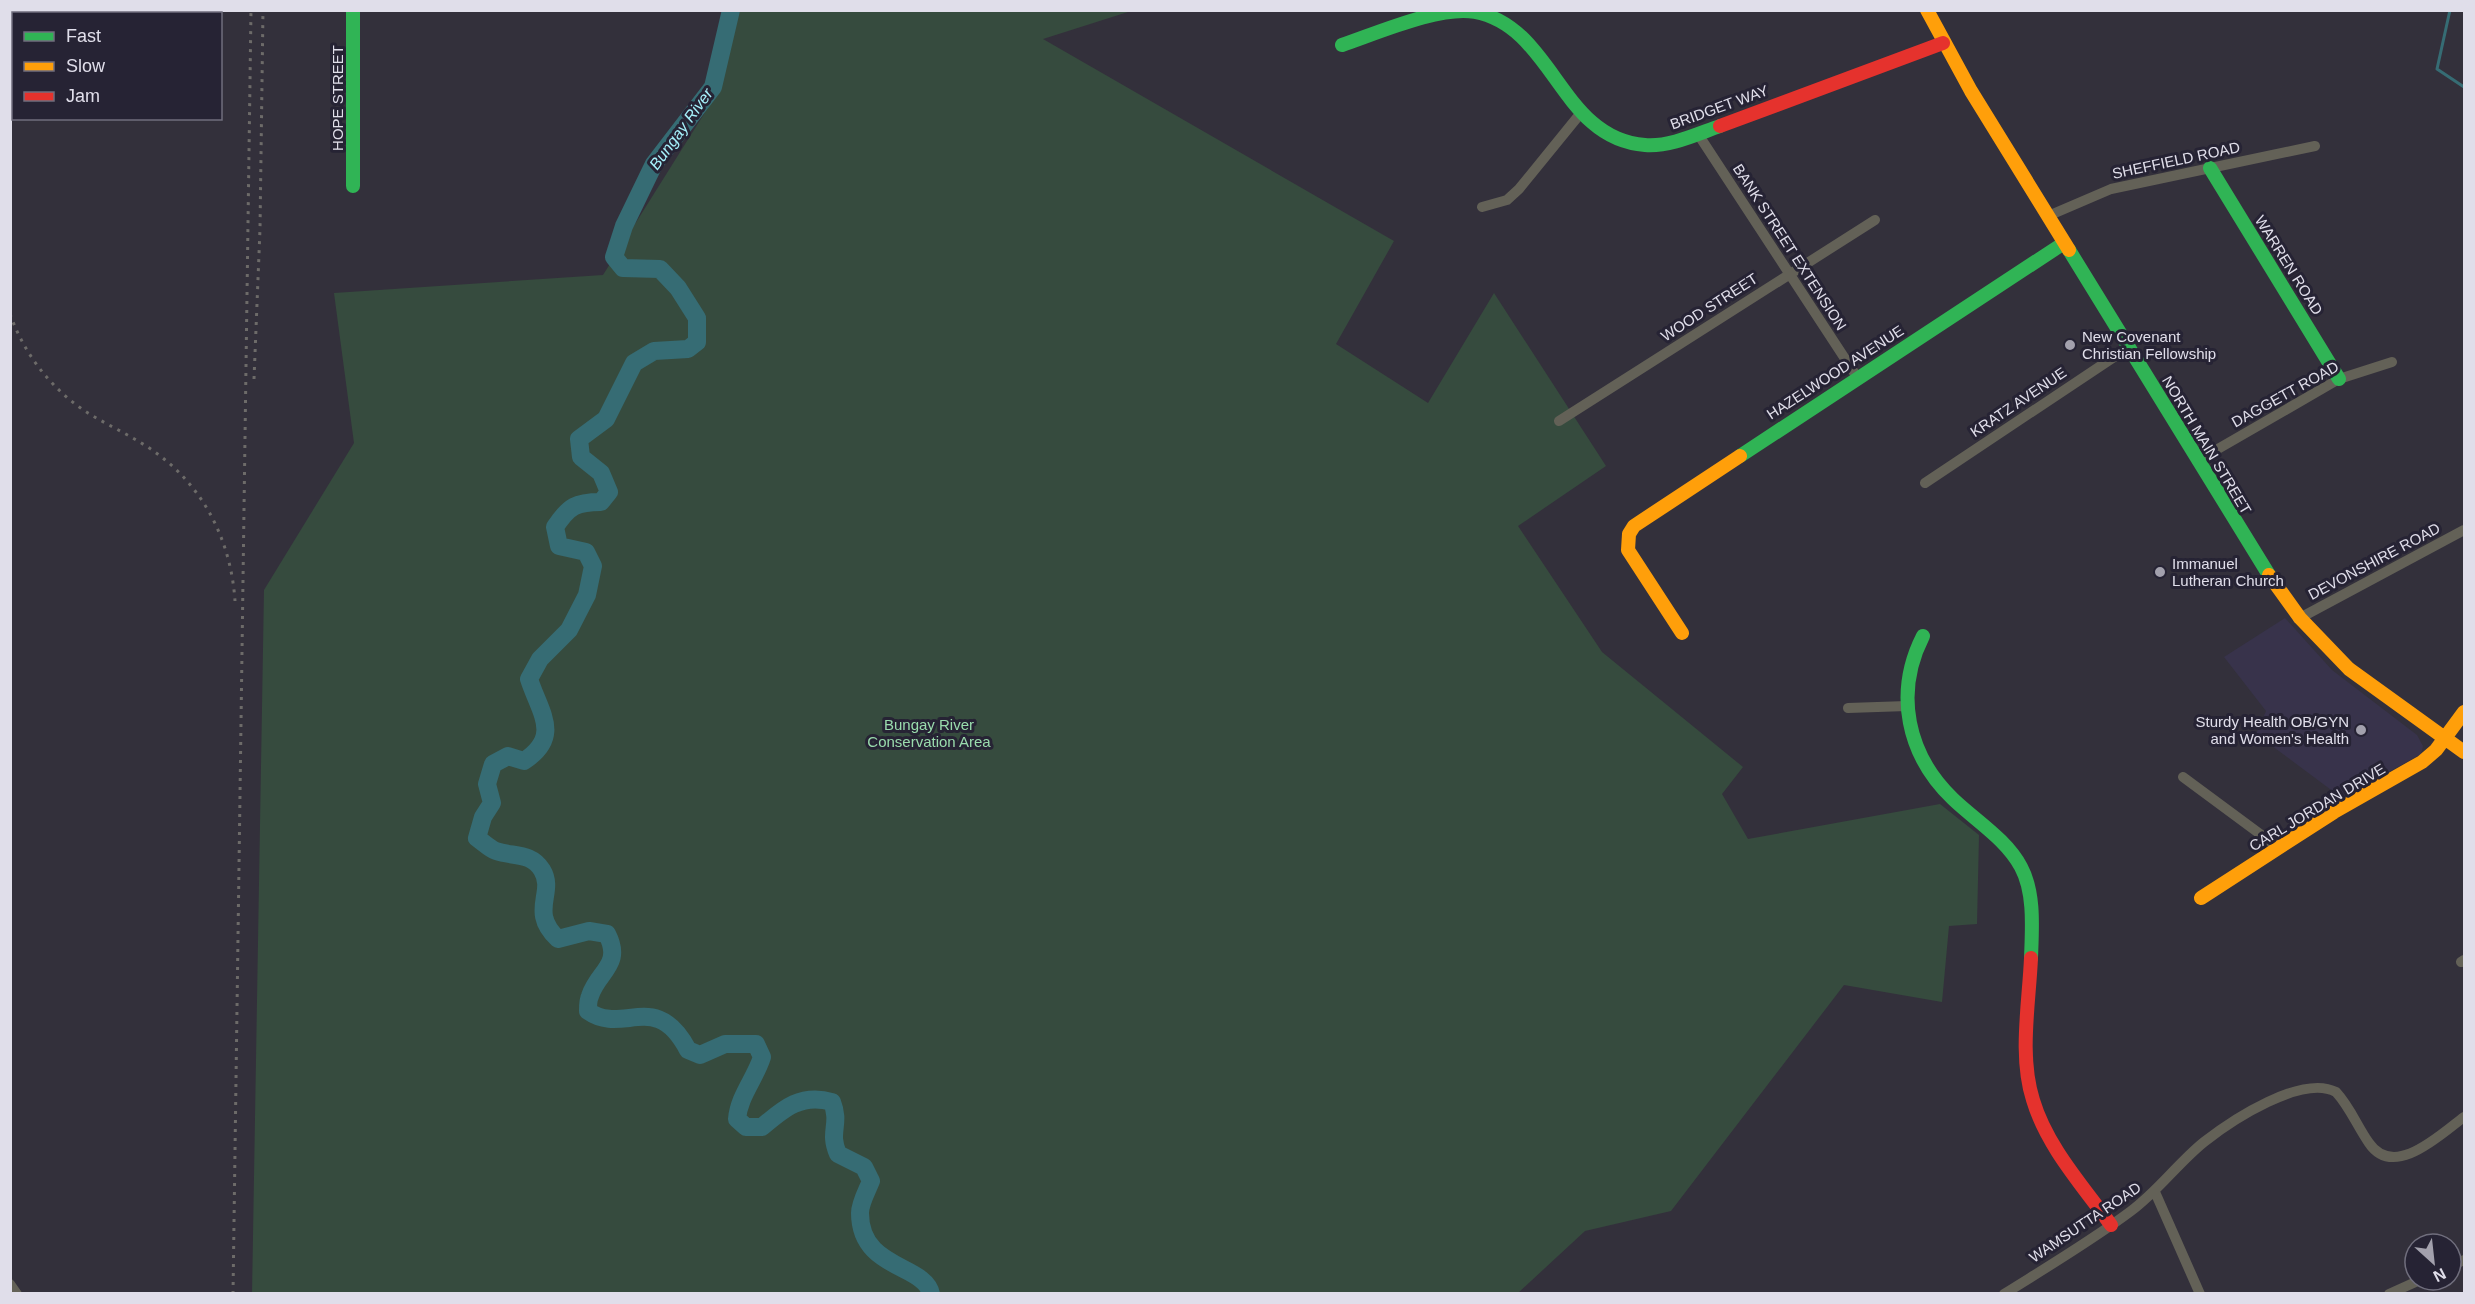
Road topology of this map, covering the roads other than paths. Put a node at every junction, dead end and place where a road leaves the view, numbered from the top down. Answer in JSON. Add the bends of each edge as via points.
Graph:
{"nodes":[{"id":1,"x":353,"y":10,"type":"edge"},
{"id":2,"x":1928,"y":10,"type":"edge"},
{"id":3,"x":1943,"y":43,"type":"junction"},
{"id":4,"x":1342,"y":45,"type":"dead end"},
{"id":5,"x":1580,"y":114,"type":"junction"},
{"id":6,"x":1698,"y":134,"type":"junction"},
{"id":7,"x":2314,"y":146,"type":"dead end"},
{"id":8,"x":2210,"y":168,"type":"junction"},
{"id":9,"x":353,"y":186,"type":"dead end"},
{"id":10,"x":1482,"y":207,"type":"dead end"},
{"id":11,"x":2048,"y":216,"type":"junction"},
{"id":12,"x":1875,"y":220,"type":"dead end"},
{"id":13,"x":2064,"y":243,"type":"junction"},
{"id":14,"x":1790,"y":273,"type":"junction"},
{"id":15,"x":2129,"y":347,"type":"junction"},
{"id":16,"x":2392,"y":362,"type":"dead end"},
{"id":17,"x":1857,"y":377,"type":"junction"},
{"id":18,"x":2339,"y":379,"type":"junction"},
{"id":19,"x":1559,"y":421,"type":"dead end"},
{"id":20,"x":2197,"y":461,"type":"junction"},
{"id":21,"x":1925,"y":483,"type":"dead end"},
{"id":22,"x":2464,"y":530,"type":"edge"},
{"id":23,"x":2298,"y":619,"type":"junction"},
{"id":24,"x":1682,"y":633,"type":"dead end"},
{"id":25,"x":1923,"y":636,"type":"dead end"},
{"id":26,"x":1907,"y":706,"type":"junction"},
{"id":27,"x":1848,"y":708,"type":"dead end"},
{"id":28,"x":2464,"y":712,"type":"edge"},
{"id":29,"x":2445,"y":737,"type":"junction"},
{"id":30,"x":2464,"y":752,"type":"edge"},
{"id":31,"x":2183,"y":777,"type":"dead end"},
{"id":32,"x":2279,"y":848,"type":"junction"},
{"id":33,"x":2201,"y":898,"type":"dead end"},
{"id":34,"x":2464,"y":1117,"type":"edge"},
{"id":35,"x":2155,"y":1192,"type":"junction"},
{"id":36,"x":2111,"y":1225,"type":"junction"},
{"id":37,"x":10,"y":1284,"type":"edge"},
{"id":38,"x":2403,"y":1287,"type":"edge"},
{"id":39,"x":2024,"y":1288,"type":"edge"},
{"id":40,"x":17,"y":1293,"type":"edge"},
{"id":41,"x":2004,"y":1293,"type":"edge"},
{"id":42,"x":2200,"y":1293,"type":"edge"},
{"id":43,"x":2389,"y":1293,"type":"edge"}],
"edges":[{"from":1,"to":9,"type":"street","name":"HOPE STREET"},
{"from":2,"to":3,"type":"street","name":"NORTH MAIN STREET"},
{"from":3,"to":6,"type":"street","name":"BRIDGET WAY"},
{"from":3,"to":11,"type":"street","name":"NORTH MAIN STREET"},
{"from":4,"to":5,"type":"street","name":"BRIDGET WAY","via":[[1456,11],[1490,15],[1511,25],[1527,39]]},
{"from":5,"to":6,"type":"street","name":"BRIDGET WAY","via":[[1608,136],[1626,143],[1670,142]]},
{"from":5,"to":10,"type":"street","via":[[1519,189],[1507,200]]},
{"from":6,"to":14,"type":"street","name":"BANK STREET EXTENSION"},
{"from":7,"to":8,"type":"street","name":"SHEFFIELD ROAD"},
{"from":8,"to":11,"type":"street","name":"SHEFFIELD ROAD","via":[[2111,189]]},
{"from":8,"to":18,"type":"street","name":"WARREN ROAD"},
{"from":11,"to":13,"type":"street","name":"NORTH MAIN STREET"},
{"from":12,"to":14,"type":"street","name":"WOOD STREET"},
{"from":13,"to":15,"type":"street","name":"NORTH MAIN STREET"},
{"from":13,"to":17,"type":"street","name":"HAZELWOOD AVENUE"},
{"from":14,"to":17,"type":"street","name":"BANK STREET EXTENSION"},
{"from":14,"to":19,"type":"street","name":"WOOD STREET"},
{"from":15,"to":20,"type":"street","name":"NORTH MAIN STREET"},
{"from":15,"to":21,"type":"street","name":"KRATZ AVENUE"},
{"from":16,"to":18,"type":"street","name":"DAGGETT ROAD"},
{"from":17,"to":24,"type":"street","name":"HAZELWOOD AVENUE","via":[[1639,522],[1629,534],[1627,542],[1632,557]]},
{"from":18,"to":20,"type":"street","name":"DAGGETT ROAD"},
{"from":20,"to":23,"type":"street","name":"NORTH MAIN STREET"},
{"from":22,"to":23,"type":"street","name":"DEVONSHIRE ROAD"},
{"from":23,"to":29,"type":"street","name":"NORTH MAIN STREET","via":[[2376,690]]},
{"from":25,"to":26,"type":"street","via":[[1912,657]]},
{"from":26,"to":27,"type":"street"},
{"from":26,"to":36,"type":"street","via":[[1910,734],[1923,766],[1944,792],[2012,852],[2025,875],[2031,936],[2026,1063],[2032,1098],[2050,1135]]},
{"from":28,"to":29,"type":"street","name":"CARL JORDAN DRIVE"},
{"from":29,"to":30,"type":"street","name":"NORTH MAIN STREET"},
{"from":29,"to":32,"type":"street","name":"CARL JORDAN DRIVE","via":[[2422,762]]},
{"from":31,"to":32,"type":"street"},
{"from":32,"to":33,"type":"street","name":"CARL JORDAN DRIVE"},
{"from":34,"to":35,"type":"street","name":"WAMSUTTA ROAD","via":[[2409,1154],[2386,1157],[2370,1145],[2336,1092],[2303,1087],[2242,1117],[2206,1141]]},
{"from":35,"to":36,"type":"street","name":"WAMSUTTA ROAD"},
{"from":35,"to":42,"type":"street"},
{"from":36,"to":39,"type":"street","name":"WAMSUTTA ROAD"},
{"from":37,"to":40,"type":"street"},
{"from":38,"to":43,"type":"street"},
{"from":39,"to":41,"type":"street","name":"WAMSUTTA ROAD"}]}
